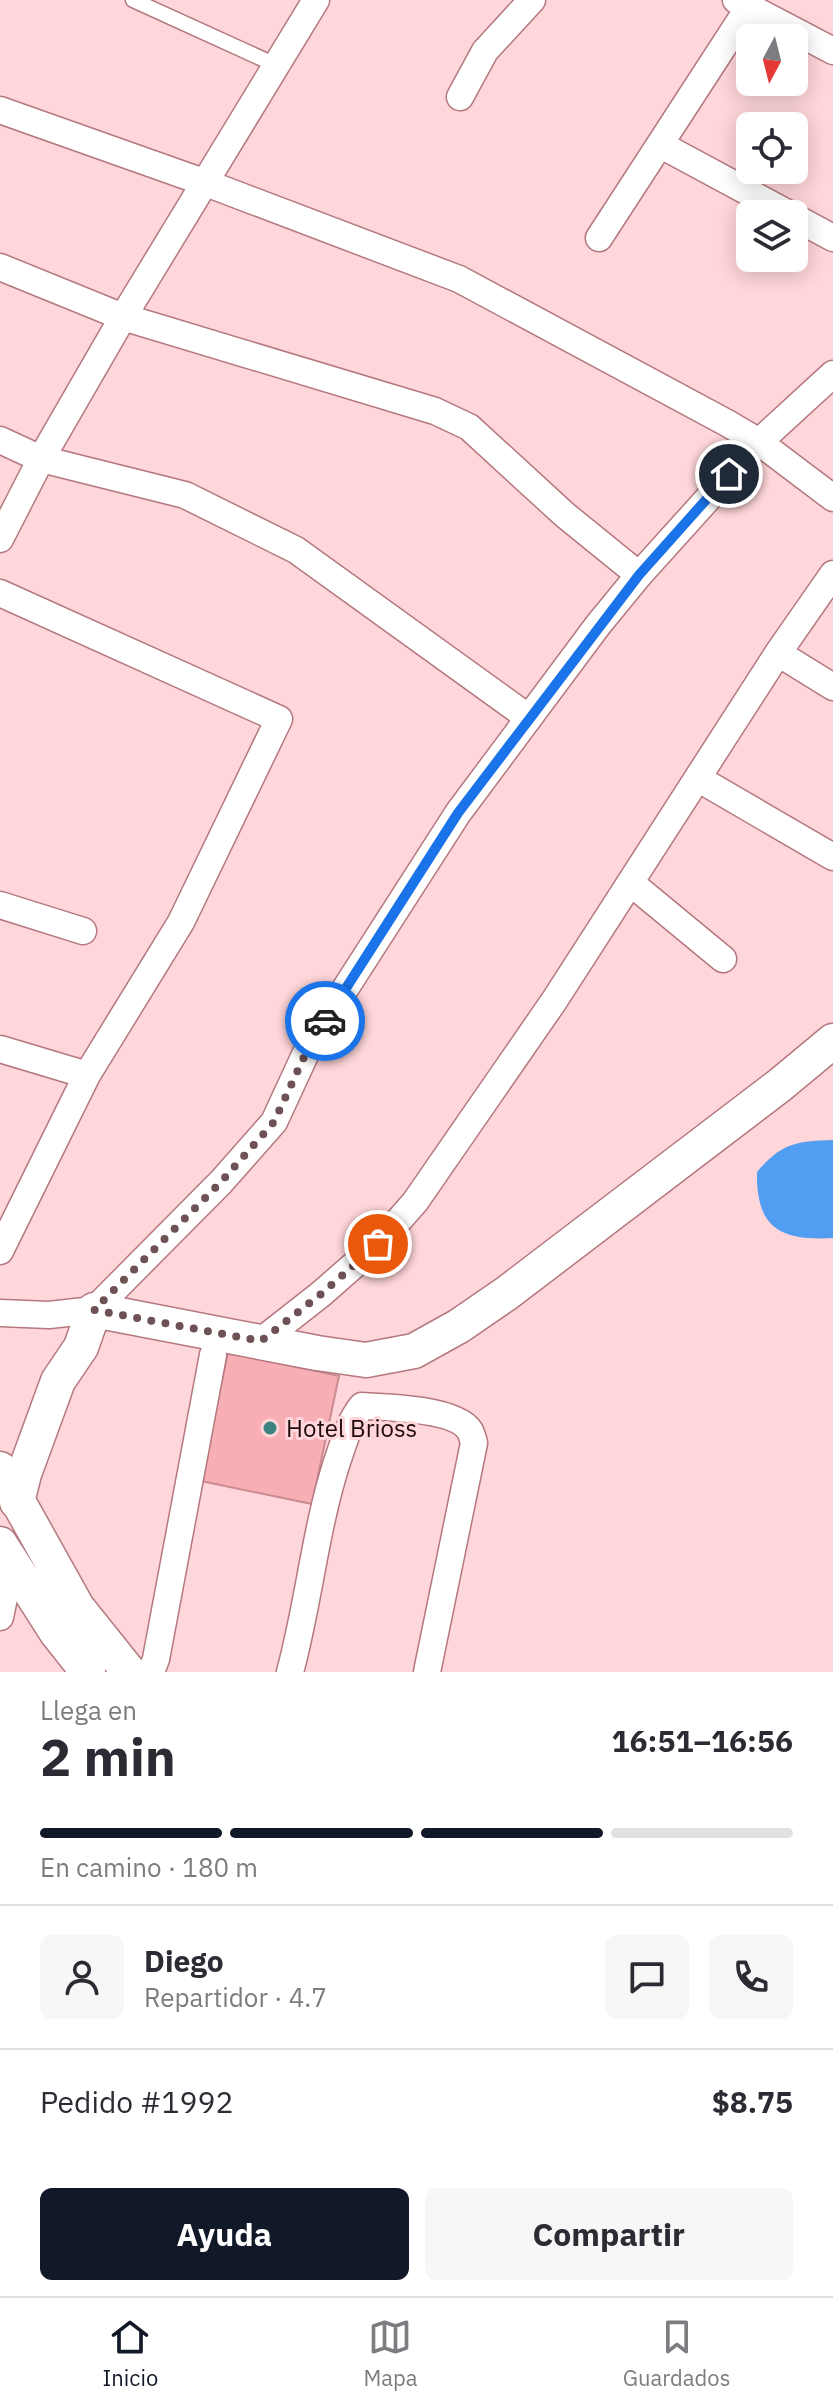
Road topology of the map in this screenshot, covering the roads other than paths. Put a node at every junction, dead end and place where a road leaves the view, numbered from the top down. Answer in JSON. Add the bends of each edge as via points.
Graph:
{"nodes":[{"id":1,"x":133,"y":0,"type":"edge"},
{"id":2,"x":316,"y":0,"type":"edge"},
{"id":3,"x":532,"y":0,"type":"edge"},
{"id":4,"x":743,"y":4,"type":"edge"},
{"id":5,"x":833,"y":51,"type":"edge"},
{"id":6,"x":278,"y":66,"type":"junction"},
{"id":7,"x":460,"y":97,"type":"dead end"},
{"id":8,"x":0,"y":110,"type":"edge"},
{"id":9,"x":661,"y":145,"type":"junction"},
{"id":10,"x":206,"y":183,"type":"junction"},
{"id":11,"x":763,"y":200,"type":"edge"},
{"id":12,"x":808,"y":224,"type":"edge"},
{"id":13,"x":599,"y":238,"type":"dead end"},
{"id":14,"x":833,"y":238,"type":"edge"},
{"id":15,"x":0,"y":267,"type":"edge"},
{"id":16,"x":123,"y":317,"type":"junction"},
{"id":17,"x":833,"y":374,"type":"edge"},
{"id":18,"x":0,"y":440,"type":"edge"},
{"id":19,"x":759,"y":442,"type":"junction"},
{"id":20,"x":41,"y":459,"type":"junction"},
{"id":21,"x":833,"y":498,"type":"edge"},
{"id":22,"x":0,"y":539,"type":"edge"},
{"id":23,"x":833,"y":574,"type":"edge"},
{"id":24,"x":639,"y":575,"type":"junction"},
{"id":25,"x":0,"y":593,"type":"edge"},
{"id":26,"x":778,"y":653,"type":"junction"},
{"id":27,"x":833,"y":687,"type":"edge"},
{"id":28,"x":529,"y":718,"type":"junction"},
{"id":29,"x":699,"y":779,"type":"junction"},
{"id":30,"x":833,"y":857,"type":"edge"},
{"id":31,"x":631,"y":883,"type":"junction"},
{"id":32,"x":0,"y":905,"type":"edge"},
{"id":33,"x":83,"y":931,"type":"dead end"},
{"id":34,"x":723,"y":959,"type":"dead end"},
{"id":35,"x":833,"y":1041,"type":"edge"},
{"id":36,"x":0,"y":1049,"type":"edge"},
{"id":37,"x":87,"y":1075,"type":"junction"},
{"id":38,"x":0,"y":1251,"type":"edge"},
{"id":39,"x":94,"y":1310,"type":"junction"},
{"id":40,"x":0,"y":1313,"type":"edge"},
{"id":41,"x":261,"y":1341,"type":"junction"},
{"id":42,"x":213,"y":1355,"type":"dead end"},
{"id":43,"x":0,"y":1469,"type":"edge"},
{"id":44,"x":17,"y":1502,"type":"junction"},
{"id":45,"x":5,"y":1554,"type":"edge"},
{"id":46,"x":0,"y":1617,"type":"edge"},
{"id":47,"x":88,"y":1672,"type":"edge"},
{"id":48,"x":129,"y":1672,"type":"edge"},
{"id":49,"x":151,"y":1672,"type":"edge"},
{"id":50,"x":290,"y":1672,"type":"edge"},
{"id":51,"x":427,"y":1672,"type":"edge"}],
"edges":[{"from":1,"to":6,"type":"lane"},
{"from":2,"to":6,"type":"street"},
{"from":3,"to":7,"type":"street","via":[[485,51]]},
{"from":4,"to":5,"type":"street"},
{"from":4,"to":9,"type":"street"},
{"from":6,"to":10,"type":"street"},
{"from":8,"to":10,"type":"street"},
{"from":9,"to":11,"type":"street"},
{"from":9,"to":13,"type":"street"},
{"from":10,"to":16,"type":"street"},
{"from":10,"to":19,"type":"street","via":[[459,279]]},
{"from":12,"to":14,"type":"street"},
{"from":15,"to":16,"type":"street"},
{"from":16,"to":20,"type":"street"},
{"from":16,"to":24,"type":"street","via":[[382,392],[469,427]]},
{"from":17,"to":19,"type":"street"},
{"from":18,"to":20,"type":"street"},
{"from":19,"to":21,"type":"street"},
{"from":19,"to":24,"type":"street"},
{"from":20,"to":22,"type":"street"},
{"from":20,"to":28,"type":"street","via":[[185,495],[296,550]]},
{"from":23,"to":26,"type":"street"},
{"from":24,"to":28,"type":"street"},
{"from":25,"to":37,"type":"street","via":[[279,719],[181,922]]},
{"from":26,"to":27,"type":"street"},
{"from":26,"to":29,"type":"street"},
{"from":28,"to":39,"type":"street","via":[[458,813],[311,1042],[274,1122]]},
{"from":29,"to":30,"type":"street"},
{"from":29,"to":31,"type":"street"},
{"from":31,"to":34,"type":"street"},
{"from":31,"to":41,"type":"street","via":[[415,1202],[378,1244]]},
{"from":32,"to":33,"type":"street"},
{"from":35,"to":41,"type":"street","via":[[507,1293],[414,1351],[366,1360]]},
{"from":36,"to":37,"type":"street"},
{"from":37,"to":38,"type":"street"},
{"from":39,"to":40,"type":"street"},
{"from":39,"to":41,"type":"street"},
{"from":39,"to":44,"type":"street","via":[[81,1347],[58,1381]]},
{"from":42,"to":49,"type":"street"},
{"from":43,"to":44,"type":"street"},
{"from":44,"to":48,"type":"street","via":[[77,1607]]},
{"from":45,"to":46,"type":"street"},
{"from":45,"to":47,"type":"street"},
{"from":50,"to":51,"type":"street","via":[[330,1484],[362,1406],[454,1419],[469,1429],[474,1443]]}]}
